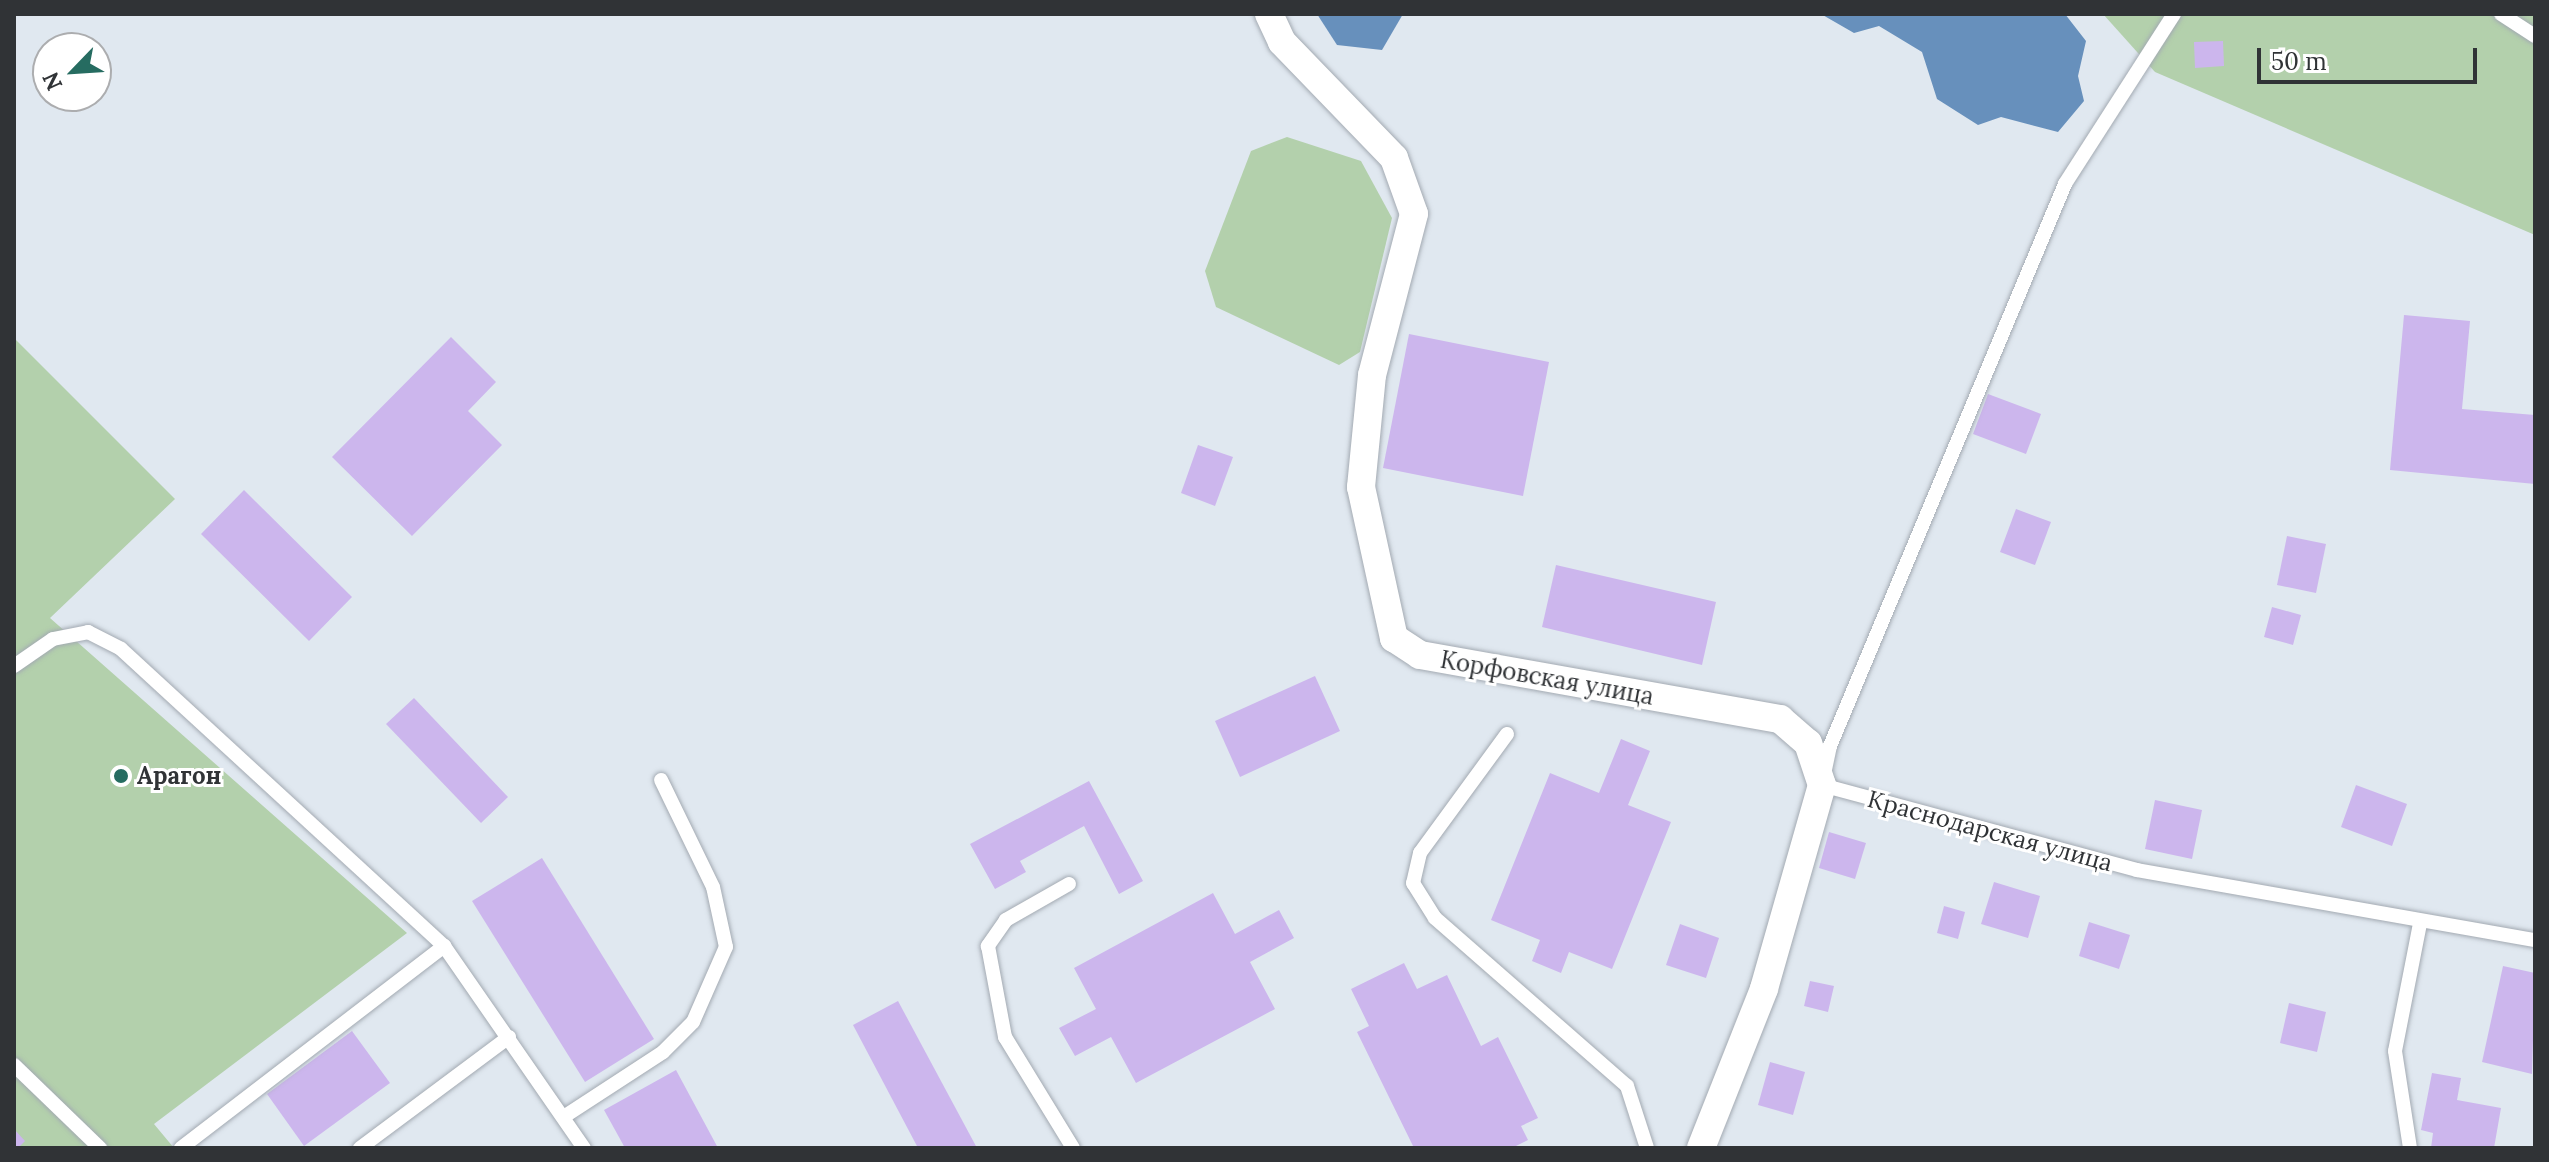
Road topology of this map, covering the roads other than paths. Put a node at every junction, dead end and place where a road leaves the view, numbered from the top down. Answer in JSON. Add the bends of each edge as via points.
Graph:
{"nodes":[{"id":1,"x":1269,"y":14,"type":"edge"},
{"id":2,"x":2174,"y":14,"type":"edge"},
{"id":3,"x":2501,"y":14,"type":"edge"},
{"id":4,"x":2535,"y":36,"type":"edge"},
{"id":5,"x":14,"y":666,"type":"edge"},
{"id":6,"x":1507,"y":734,"type":"dead end"},
{"id":7,"x":661,"y":780,"type":"dead end"},
{"id":8,"x":1822,"y":785,"type":"junction"},
{"id":9,"x":1069,"y":884,"type":"dead end"},
{"id":10,"x":2420,"y":923,"type":"junction"},
{"id":11,"x":2535,"y":940,"type":"edge"},
{"id":12,"x":444,"y":946,"type":"junction"},
{"id":13,"x":509,"y":1037,"type":"junction"},
{"id":14,"x":14,"y":1065,"type":"edge"},
{"id":15,"x":565,"y":1116,"type":"junction"},
{"id":16,"x":100,"y":1148,"type":"edge"},
{"id":17,"x":181,"y":1148,"type":"edge"},
{"id":18,"x":360,"y":1148,"type":"edge"},
{"id":19,"x":584,"y":1148,"type":"edge"},
{"id":20,"x":1073,"y":1148,"type":"edge"},
{"id":21,"x":1647,"y":1148,"type":"edge"},
{"id":22,"x":1701,"y":1148,"type":"edge"},
{"id":23,"x":2410,"y":1148,"type":"edge"}],
"edges":[{"from":1,"to":8,"type":"street","name":"Корфовская улица","via":[[1282,42],[1394,158],[1414,214],[1372,375],[1361,487],[1394,638],[1420,655],[1780,719],[1808,743]]},
{"from":2,"to":8,"type":"lane","via":[[2065,184],[1830,746]]},
{"from":3,"to":4,"type":"lane"},
{"from":5,"to":12,"type":"lane","via":[[53,639],[88,632],[121,649]]},
{"from":6,"to":21,"type":"lane","via":[[1420,853],[1413,883],[1435,918],[1627,1086]]},
{"from":7,"to":15,"type":"lane","via":[[713,887],[726,947],[693,1022],[663,1052]]},
{"from":8,"to":10,"type":"lane","name":"Краснодарская улица","via":[[2137,870]]},
{"from":8,"to":22,"type":"street","via":[[1764,989]]},
{"from":9,"to":20,"type":"lane","via":[[1006,920],[988,946],[1005,1037]]},
{"from":10,"to":11,"type":"lane","name":"Краснодарская улица","via":[[2454,922]]},
{"from":10,"to":23,"type":"lane","via":[[2395,1051]]},
{"from":12,"to":13,"type":"lane"},
{"from":12,"to":17,"type":"lane"},
{"from":13,"to":15,"type":"lane"},
{"from":13,"to":18,"type":"lane"},
{"from":14,"to":16,"type":"lane"},
{"from":15,"to":19,"type":"lane"}]}
